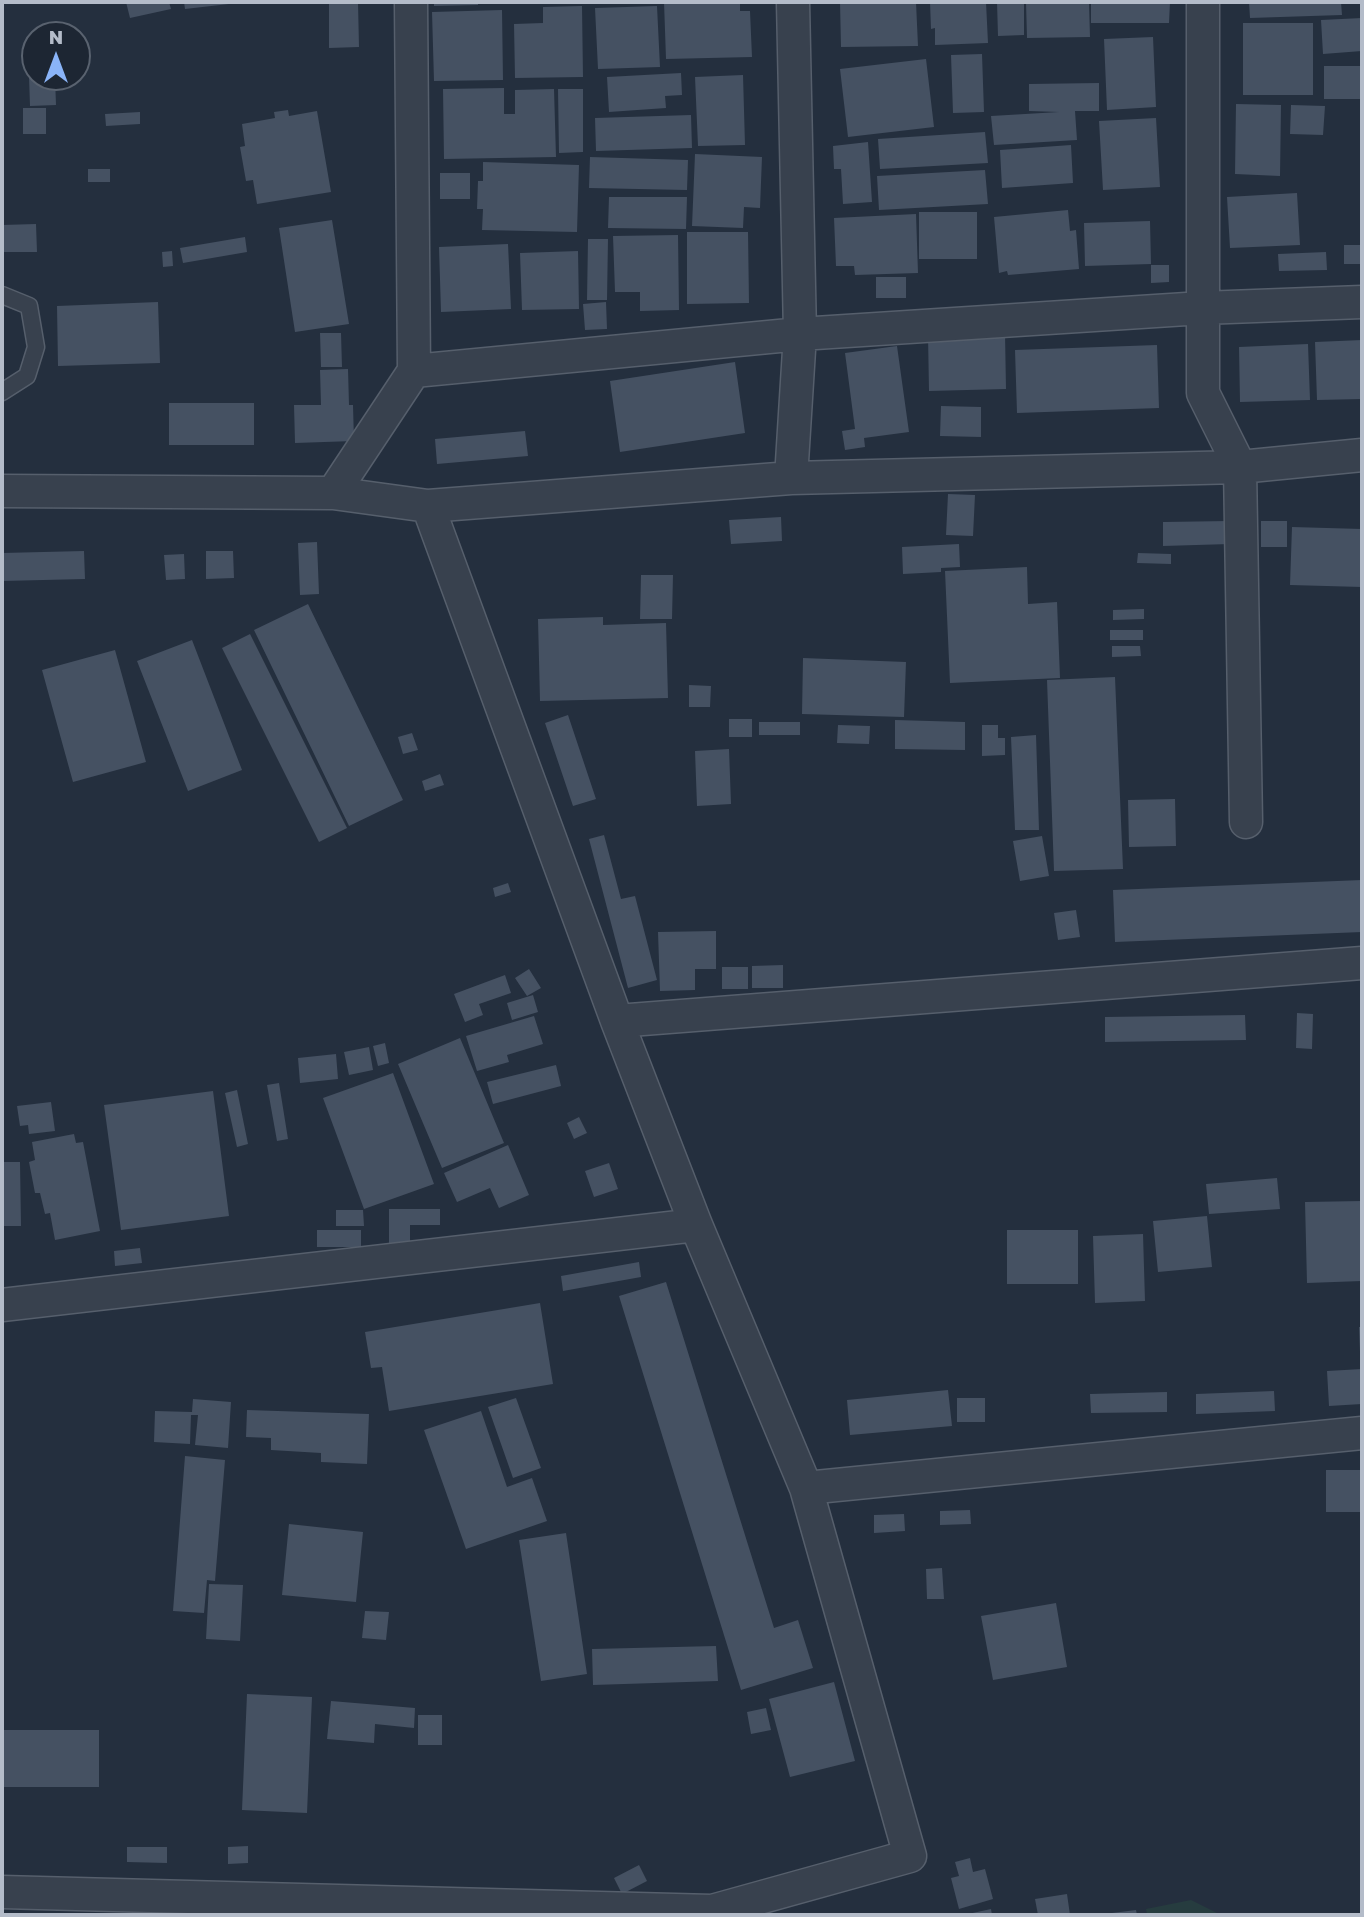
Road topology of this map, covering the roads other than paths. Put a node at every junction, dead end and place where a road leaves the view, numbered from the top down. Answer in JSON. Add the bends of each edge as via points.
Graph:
{"nodes":[{"id":1,"x":411,"y":2,"type":"edge"},
{"id":2,"x":793,"y":2,"type":"edge"},
{"id":3,"x":1203,"y":2,"type":"edge"},
{"id":4,"x":2,"y":295,"type":"edge"},
{"id":5,"x":1362,"y":302,"type":"edge"},
{"id":6,"x":1202,"y":308,"type":"junction"},
{"id":7,"x":800,"y":334,"type":"junction"},
{"id":8,"x":414,"y":371,"type":"junction"},
{"id":9,"x":2,"y":392,"type":"edge"},
{"id":10,"x":1362,"y":456,"type":"edge"},
{"id":11,"x":1240,"y":467,"type":"junction"},
{"id":12,"x":791,"y":478,"type":"junction"},
{"id":13,"x":2,"y":491,"type":"edge"},
{"id":14,"x":333,"y":493,"type":"junction"},
{"id":15,"x":428,"y":506,"type":"junction"},
{"id":16,"x":1246,"y":822,"type":"dead end"},
{"id":17,"x":1362,"y":963,"type":"edge"},
{"id":18,"x":617,"y":1021,"type":"junction"},
{"id":19,"x":696,"y":1225,"type":"junction"},
{"id":20,"x":2,"y":1306,"type":"edge"},
{"id":21,"x":1362,"y":1433,"type":"edge"},
{"id":22,"x":806,"y":1488,"type":"junction"},
{"id":23,"x":2,"y":1892,"type":"edge"}],
"edges":[{"from":1,"to":8,"type":"street"},
{"from":2,"to":7,"type":"street"},
{"from":3,"to":6,"type":"street"},
{"from":4,"to":9,"type":"lane","via":[[29,306],[36,347],[27,376]]},
{"from":5,"to":6,"type":"street"},
{"from":6,"to":7,"type":"street"},
{"from":6,"to":11,"type":"street","via":[[1203,393]]},
{"from":7,"to":8,"type":"street"},
{"from":7,"to":12,"type":"street"},
{"from":8,"to":14,"type":"street"},
{"from":10,"to":11,"type":"street"},
{"from":11,"to":12,"type":"street"},
{"from":11,"to":16,"type":"street"},
{"from":12,"to":15,"type":"street"},
{"from":13,"to":14,"type":"street"},
{"from":14,"to":15,"type":"street"},
{"from":15,"to":18,"type":"street"},
{"from":17,"to":18,"type":"street"},
{"from":18,"to":19,"type":"street"},
{"from":19,"to":20,"type":"street"},
{"from":19,"to":22,"type":"street"},
{"from":21,"to":22,"type":"street"},
{"from":22,"to":23,"type":"street","via":[[910,1856],[712,1911]]}]}
